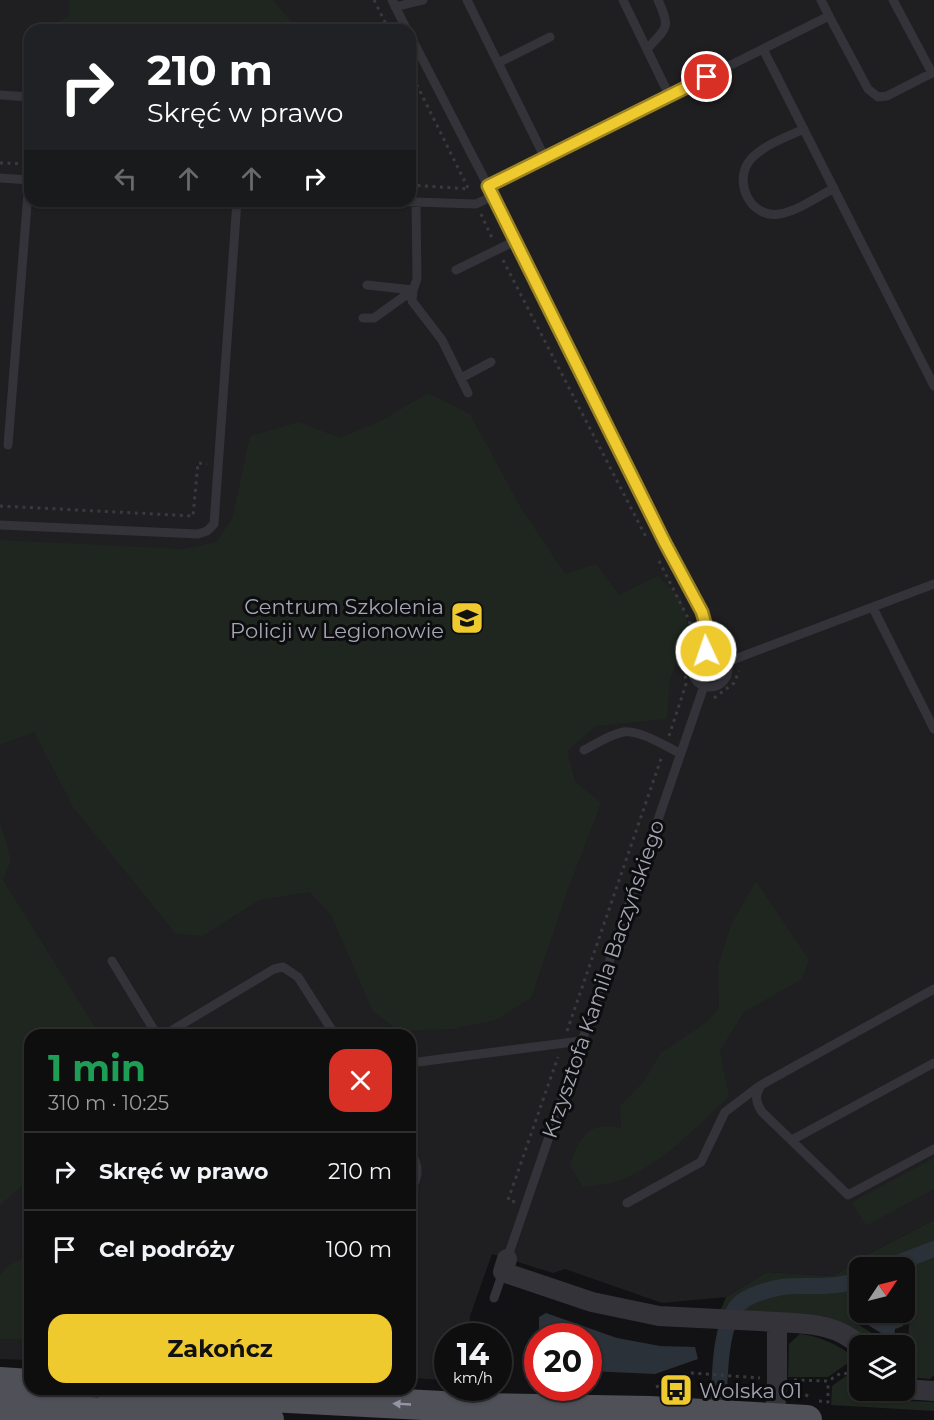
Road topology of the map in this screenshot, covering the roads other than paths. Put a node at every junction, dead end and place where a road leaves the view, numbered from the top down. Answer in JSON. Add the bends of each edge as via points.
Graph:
{"nodes":[{"id":1,"x":423,"y":0,"type":"edge"},
{"id":2,"x":466,"y":0,"type":"edge"},
{"id":3,"x":623,"y":0,"type":"edge"},
{"id":4,"x":658,"y":0,"type":"edge"},
{"id":5,"x":821,"y":0,"type":"edge"},
{"id":6,"x":894,"y":0,"type":"edge"},
{"id":7,"x":393,"y":3,"type":"edge"},
{"id":8,"x":829,"y":16,"type":"junction"},
{"id":9,"x":404,"y":24,"type":"edge"},
{"id":10,"x":550,"y":37,"type":"dead end"},
{"id":11,"x":416,"y":47,"type":"edge"},
{"id":12,"x":646,"y":49,"type":"junction"},
{"id":13,"x":763,"y":50,"type":"junction"},
{"id":14,"x":498,"y":63,"type":"junction"},
{"id":15,"x":933,"y":72,"type":"edge"},
{"id":16,"x":0,"y":95,"type":"edge"},
{"id":17,"x":669,"y":95,"type":"junction"},
{"id":18,"x":24,"y":97,"type":"edge"},
{"id":19,"x":804,"y":129,"type":"junction"},
{"id":20,"x":545,"y":158,"type":"junction"},
{"id":21,"x":0,"y":178,"type":"edge"},
{"id":22,"x":24,"y":180,"type":"edge"},
{"id":23,"x":488,"y":186,"type":"junction"},
{"id":24,"x":834,"y":188,"type":"junction"},
{"id":25,"x":493,"y":196,"type":"junction"},
{"id":26,"x":416,"y":203,"type":"joint"},
{"id":27,"x":27,"y":207,"type":"edge"},
{"id":28,"x":237,"y":207,"type":"edge"},
{"id":29,"x":515,"y":241,"type":"junction"},
{"id":30,"x":456,"y":270,"type":"dead end"},
{"id":31,"x":368,"y":285,"type":"dead end"},
{"id":32,"x":413,"y":290,"type":"junction"},
{"id":33,"x":363,"y":318,"type":"dead end"},
{"id":34,"x":491,"y":362,"type":"dead end"},
{"id":35,"x":461,"y":378,"type":"junction"},
{"id":36,"x":934,"y":386,"type":"edge"},
{"id":37,"x":468,"y":393,"type":"dead end"},
{"id":38,"x":8,"y":445,"type":"dead end"},
{"id":39,"x":0,"y":525,"type":"edge"},
{"id":40,"x":934,"y":584,"type":"edge"},
{"id":41,"x":873,"y":608,"type":"junction"},
{"id":42,"x":706,"y":651,"type":"junction"},
{"id":43,"x":727,"y":662,"type":"junction"},
{"id":44,"x":704,"y":686,"type":"junction"},
{"id":45,"x":934,"y":729,"type":"edge"},
{"id":46,"x":584,"y":750,"type":"dead end"},
{"id":47,"x":680,"y":753,"type":"junction"},
{"id":48,"x":111,"y":961,"type":"dead end"},
{"id":49,"x":934,"y":988,"type":"edge"},
{"id":50,"x":153,"y":1029,"type":"edge"},
{"id":51,"x":174,"y":1029,"type":"edge"},
{"id":52,"x":331,"y":1029,"type":"edge"},
{"id":53,"x":581,"y":1041,"type":"junction"},
{"id":54,"x":416,"y":1062,"type":"edge"},
{"id":55,"x":934,"y":1063,"type":"edge"},
{"id":56,"x":761,"y":1085,"type":"junction"},
{"id":57,"x":792,"y":1140,"type":"junction"},
{"id":58,"x":934,"y":1149,"type":"edge"},
{"id":59,"x":416,"y":1161,"type":"edge"},
{"id":60,"x":416,"y":1180,"type":"edge"},
{"id":61,"x":627,"y":1203,"type":"dead end"},
{"id":62,"x":505,"y":1265,"type":"junction"},
{"id":63,"x":494,"y":1298,"type":"dead end"},
{"id":64,"x":767,"y":1321,"type":"junction"},
{"id":65,"x":849,"y":1338,"type":"edge"},
{"id":66,"x":0,"y":1382,"type":"edge"},
{"id":67,"x":24,"y":1384,"type":"edge"},
{"id":68,"x":915,"y":1390,"type":"edge"},
{"id":69,"x":934,"y":1392,"type":"edge"},
{"id":70,"x":201,"y":1395,"type":"edge"},
{"id":71,"x":0,"y":1408,"type":"edge"},
{"id":72,"x":775,"y":1417,"type":"junction"},
{"id":73,"x":269,"y":1420,"type":"edge"},
{"id":74,"x":807,"y":1420,"type":"edge"}],
"edges":[{"from":1,"to":7,"type":"lane"},
{"from":2,"to":14,"type":"lane"},
{"from":3,"to":12,"type":"lane"},
{"from":4,"to":12,"type":"lane","via":[[667,21],[665,29]]},
{"from":5,"to":8,"type":"lane"},
{"from":6,"to":15,"type":"lane"},
{"from":7,"to":9,"type":"lane"},
{"from":8,"to":13,"type":"lane"},
{"from":8,"to":15,"type":"lane","via":[[868,89],[878,98]]},
{"from":10,"to":14,"type":"lane"},
{"from":11,"to":23,"type":"lane"},
{"from":12,"to":17,"type":"lane"},
{"from":13,"to":17,"type":"lane"},
{"from":13,"to":19,"type":"lane"},
{"from":14,"to":20,"type":"lane"},
{"from":16,"to":18,"type":"lane"},
{"from":17,"to":20,"type":"lane"},
{"from":19,"to":24,"type":"lane"},
{"from":19,"to":24,"type":"lane","via":[[760,150],[750,160],[742,184],[746,194],[763,213],[777,214]]},
{"from":20,"to":23,"type":"lane"},
{"from":21,"to":22,"type":"lane"},
{"from":23,"to":25,"type":"lane"},
{"from":24,"to":36,"type":"lane"},
{"from":25,"to":26,"type":"lane","via":[[476,204]]},
{"from":25,"to":29,"type":"lane"},
{"from":26,"to":32,"type":"lane","via":[[417,279]]},
{"from":27,"to":38,"type":"lane"},
{"from":28,"to":39,"type":"lane","via":[[214,524],[198,534]]},
{"from":29,"to":30,"type":"lane"},
{"from":29,"to":42,"type":"lane","via":[[702,612],[707,630]]},
{"from":31,"to":32,"type":"lane"},
{"from":32,"to":33,"type":"lane","via":[[374,318]]},
{"from":32,"to":35,"type":"lane","via":[[412,301],[442,340]]},
{"from":34,"to":35,"type":"lane"},
{"from":35,"to":37,"type":"lane"},
{"from":40,"to":41,"type":"lane"},
{"from":41,"to":43,"type":"lane"},
{"from":41,"to":45,"type":"lane"},
{"from":42,"to":43,"type":"lane","via":[[719,653]]},
{"from":42,"to":44,"type":"lane","via":[[692,664],[693,678]]},
{"from":43,"to":44,"type":"lane","via":[[725,679],[716,686]]},
{"from":44,"to":47,"type":"lane","name":"Krzysztofa Kamila Baczyńskiego"},
{"from":46,"to":47,"type":"lane","via":[[625,731],[636,732]]},
{"from":47,"to":53,"type":"lane","name":"Krzysztofa Kamila Baczyńskiego"},
{"from":48,"to":50,"type":"lane"},
{"from":49,"to":56,"type":"lane"},
{"from":51,"to":52,"type":"lane","via":[[283,967],[298,977]]},
{"from":53,"to":54,"type":"lane"},
{"from":53,"to":62,"type":"lane","name":"Krzysztofa Kamila Baczyńskiego"},
{"from":55,"to":57,"type":"lane"},
{"from":56,"to":57,"type":"lane","via":[[755,1094],[756,1104]]},
{"from":56,"to":61,"type":"lane","via":[[725,1112],[701,1162]]},
{"from":57,"to":58,"type":"lane","via":[[848,1195]]},
{"from":59,"to":60,"type":"lane"},
{"from":62,"to":63,"type":"lane","name":"Krzysztofa Kamila Baczyńskiego"},
{"from":62,"to":64,"type":"street","via":[[592,1302],[659,1316]]},
{"from":64,"to":65,"type":"street","via":[[823,1326]]},
{"from":64,"to":72,"type":"street","via":[[777,1380]]},
{"from":66,"to":67,"type":"main road"},
{"from":68,"to":69,"type":"street"},
{"from":72,"to":70,"type":"main road","one_way":true},
{"from":71,"to":73,"type":"main road"},
{"from":72,"to":74,"type":"main road"}]}
